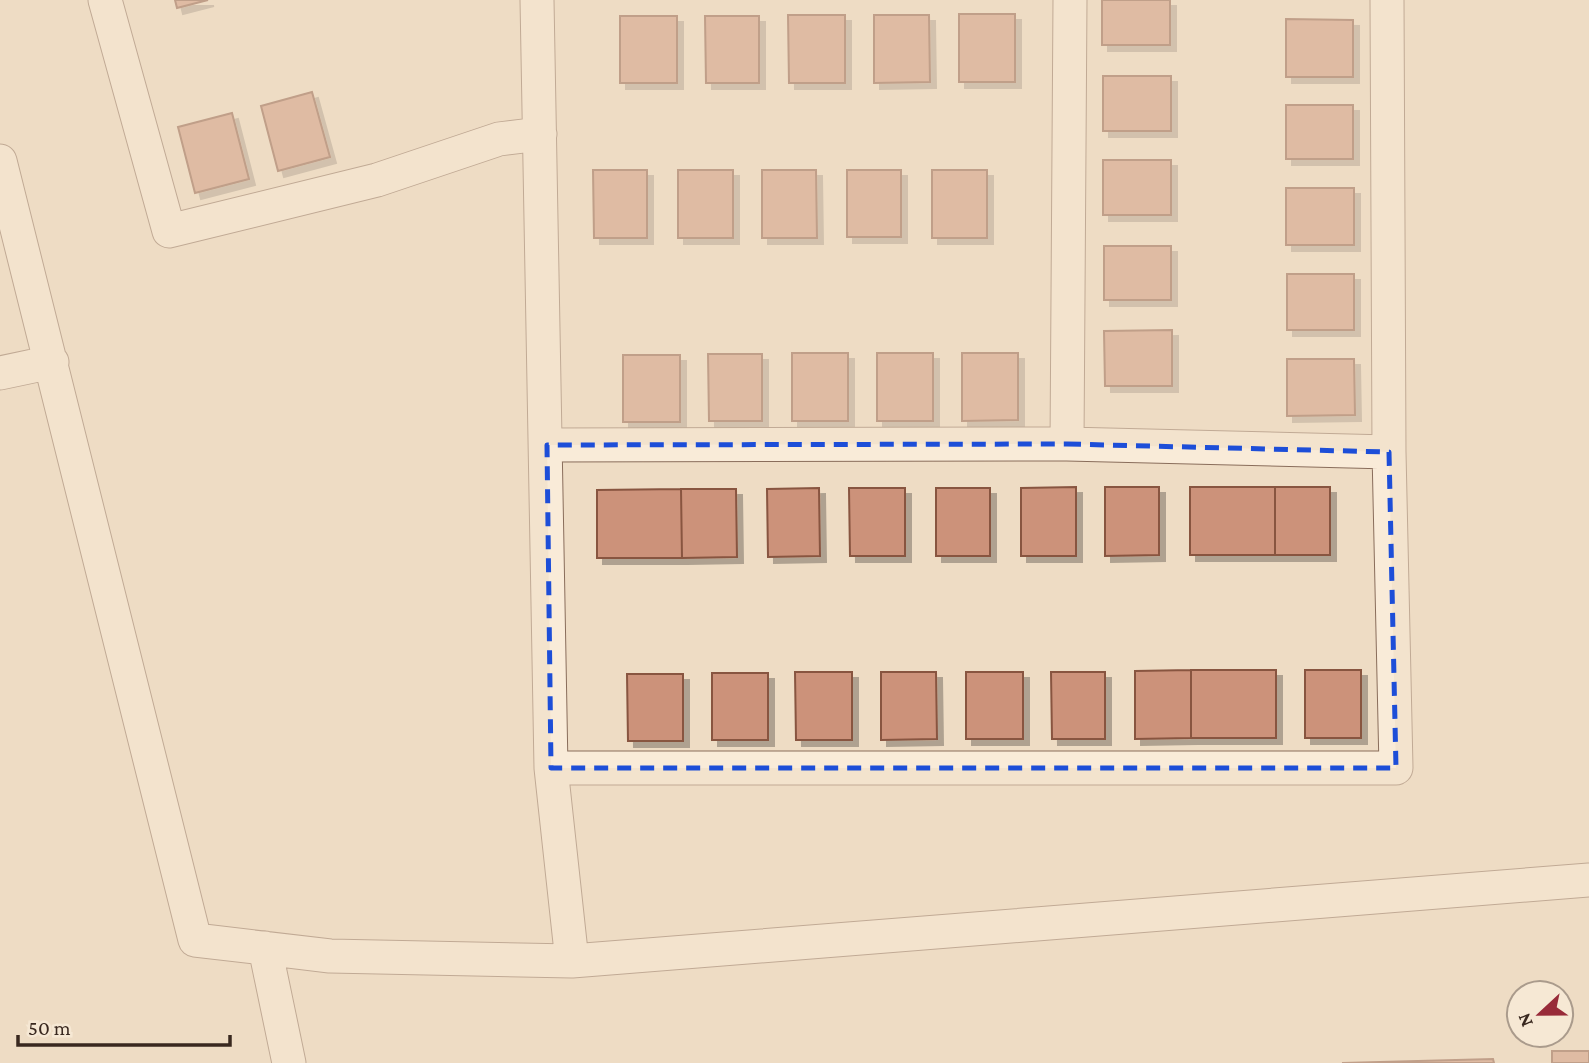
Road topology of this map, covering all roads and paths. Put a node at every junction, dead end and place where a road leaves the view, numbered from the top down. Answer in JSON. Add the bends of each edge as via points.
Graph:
{"nodes":[{"id":1,"x":105,"y":0,"type":"edge"},
{"id":2,"x":537,"y":0,"type":"edge"},
{"id":3,"x":1070,"y":0,"type":"edge"},
{"id":4,"x":1387,"y":0,"type":"edge"},
{"id":5,"x":540,"y":134,"type":"junction"},
{"id":6,"x":0,"y":161,"type":"edge"},
{"id":7,"x":52,"y":362,"type":"junction"},
{"id":8,"x":0,"y":373,"type":"edge"},
{"id":9,"x":1067,"y":444,"type":"junction"},
{"id":10,"x":547,"y":446,"type":"junction"},
{"id":11,"x":1389,"y":452,"type":"junction"},
{"id":12,"x":551,"y":768,"type":"junction"},
{"id":13,"x":1589,"y":880,"type":"edge"},
{"id":14,"x":265,"y":948,"type":"junction"},
{"id":15,"x":572,"y":961,"type":"junction"},
{"id":16,"x":289,"y":1063,"type":"edge"}],
"edges":[{"from":1,"to":5,"type":"street","via":[[169,231],[377,180],[499,139]]},
{"from":2,"to":5,"type":"street"},
{"from":3,"to":9,"type":"street"},
{"from":4,"to":11,"type":"street"},
{"from":5,"to":10,"type":"street"},
{"from":6,"to":7,"type":"street"},
{"from":7,"to":8,"type":"street"},
{"from":7,"to":14,"type":"street","via":[[195,940]]},
{"from":9,"to":10,"type":"street"},
{"from":9,"to":11,"type":"street"},
{"from":10,"to":12,"type":"street"},
{"from":11,"to":12,"type":"street","via":[[1396,768]]},
{"from":12,"to":15,"type":"street"},
{"from":13,"to":15,"type":"street"},
{"from":14,"to":15,"type":"street","via":[[330,956]]},
{"from":14,"to":16,"type":"street"}]}
